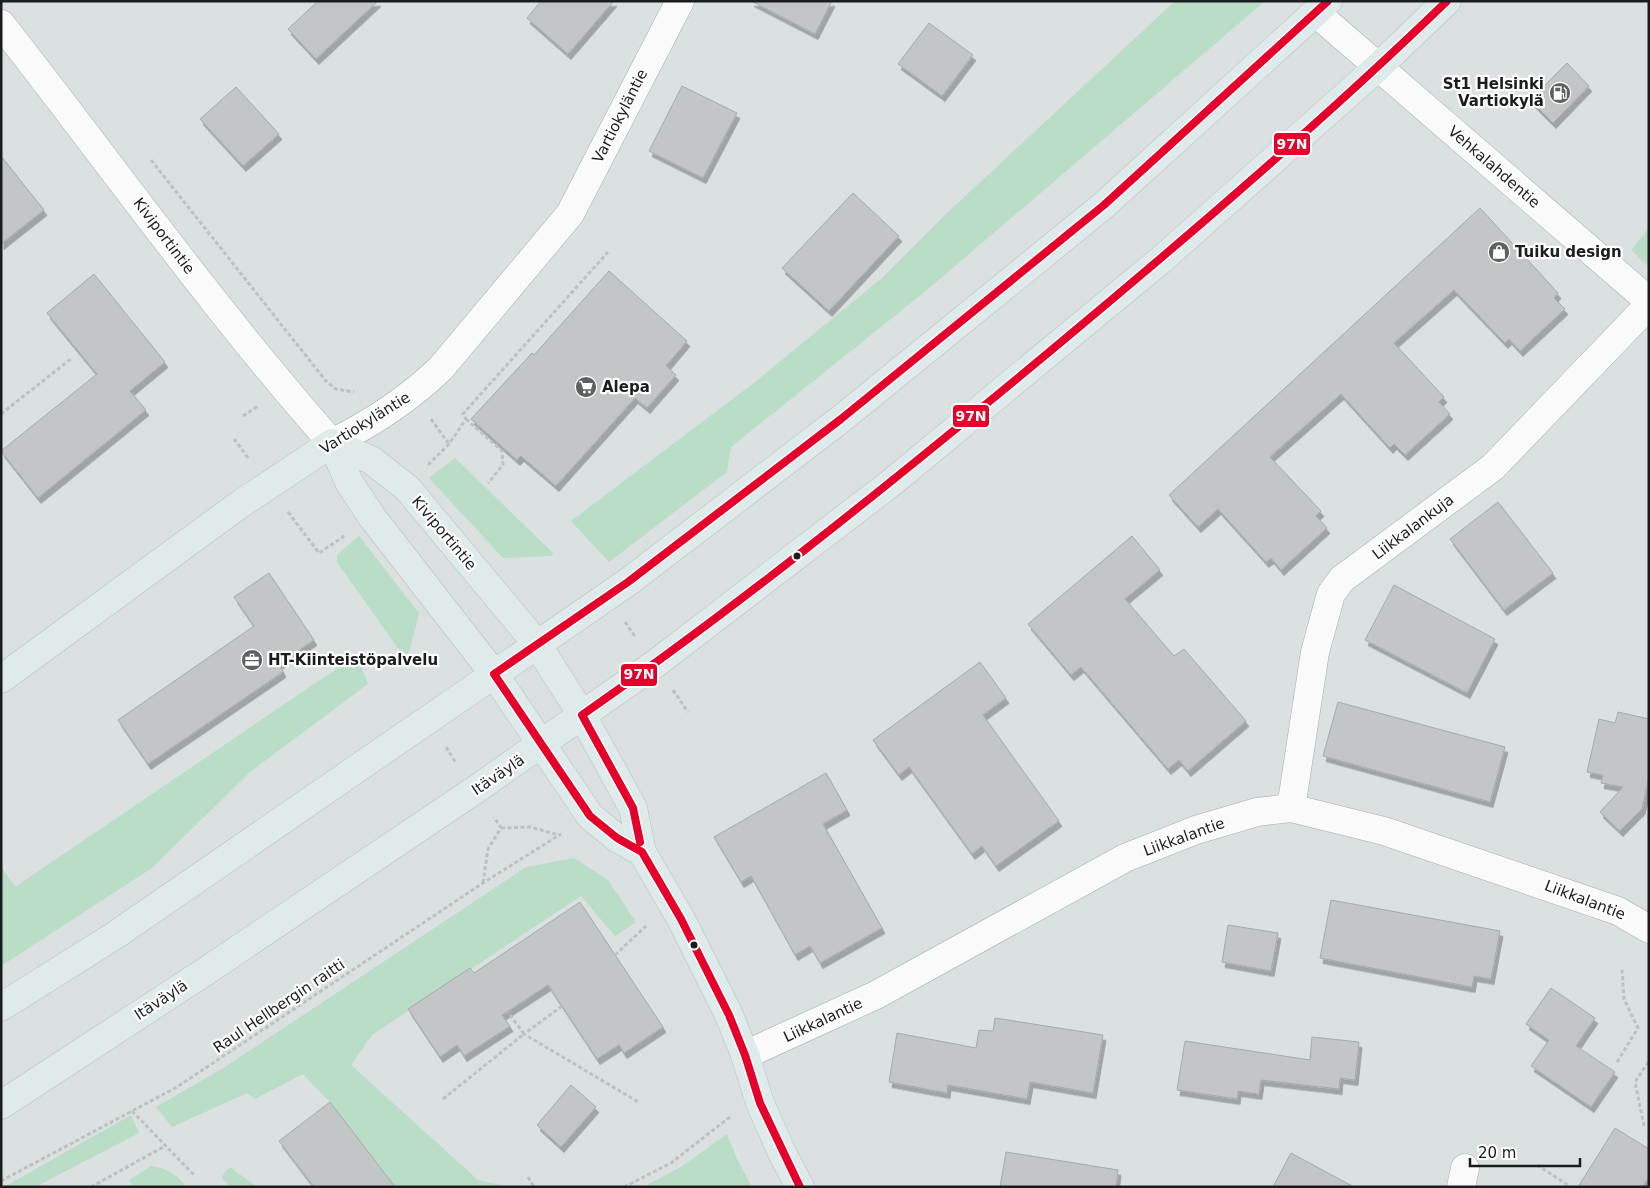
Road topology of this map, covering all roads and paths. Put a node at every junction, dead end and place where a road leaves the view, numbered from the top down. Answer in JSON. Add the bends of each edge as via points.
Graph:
{"nodes":[{"id":1,"x":680,"y":1,"type":"edge"},
{"id":2,"x":1447,"y":1,"type":"edge"},
{"id":3,"x":1322,"y":7,"type":"edge"},
{"id":4,"x":1,"y":24,"type":"edge"},
{"id":5,"x":1377,"y":68,"type":"junction"},
{"id":6,"x":150,"y":159,"type":"dead end"},
{"id":7,"x":608,"y":252,"type":"dead end"},
{"id":8,"x":1649,"y":301,"type":"edge"},
{"id":9,"x":1649,"y":305,"type":"edge"},
{"id":10,"x":72,"y":358,"type":"dead end"},
{"id":11,"x":361,"y":392,"type":"dead end"},
{"id":12,"x":1,"y":414,"type":"edge"},
{"id":13,"x":466,"y":420,"type":"junction"},
{"id":14,"x":332,"y":443,"type":"junction"},
{"id":15,"x":450,"y":444,"type":"dead end"},
{"id":16,"x":488,"y":482,"type":"dead end"},
{"id":17,"x":537,"y":644,"type":"junction"},
{"id":18,"x":494,"y":674,"type":"junction"},
{"id":19,"x":1,"y":679,"type":"edge"},
{"id":20,"x":582,"y":715,"type":"junction"},
{"id":21,"x":542,"y":744,"type":"junction"},
{"id":22,"x":1291,"y":808,"type":"junction"},
{"id":23,"x":501,"y":828,"type":"dead end"},
{"id":24,"x":642,"y":852,"type":"junction"},
{"id":25,"x":646,"y":926,"type":"dead end"},
{"id":26,"x":1649,"y":929,"type":"edge"},
{"id":27,"x":615,"y":955,"type":"dead end"},
{"id":28,"x":1622,"y":970,"type":"dead end"},
{"id":29,"x":562,"y":1006,"type":"dead end"},
{"id":30,"x":1,"y":1008,"type":"edge"},
{"id":31,"x":508,"y":1012,"type":"dead end"},
{"id":32,"x":524,"y":1034,"type":"junction"},
{"id":33,"x":745,"y":1055,"type":"junction"},
{"id":34,"x":1649,"y":1061,"type":"edge"},
{"id":35,"x":1617,"y":1062,"type":"dead end"},
{"id":36,"x":443,"y":1099,"type":"dead end"},
{"id":37,"x":640,"y":1103,"type":"dead end"},
{"id":38,"x":1,"y":1105,"type":"edge"},
{"id":39,"x":132,"y":1111,"type":"junction"},
{"id":40,"x":731,"y":1115,"type":"dead end"},
{"id":41,"x":1644,"y":1126,"type":"dead end"},
{"id":42,"x":166,"y":1146,"type":"junction"},
{"id":43,"x":1537,"y":1165,"type":"dead end"},
{"id":44,"x":195,"y":1176,"type":"dead end"},
{"id":45,"x":528,"y":1176,"type":"dead end"},
{"id":46,"x":1,"y":1180,"type":"edge"},
{"id":47,"x":91,"y":1187,"type":"edge"},
{"id":48,"x":534,"y":1187,"type":"edge"},
{"id":49,"x":624,"y":1187,"type":"edge"},
{"id":50,"x":800,"y":1187,"type":"edge"},
{"id":51,"x":1571,"y":1187,"type":"edge"}],
"edges":[{"from":1,"to":14,"type":"street","name":"Vartiokyläntie","via":[[570,214],[441,368],[420,388],[364,427]]},
{"from":2,"to":5,"type":"main road","name":"Itäväylä"},
{"from":3,"to":5,"type":"street","name":"Vehkalahdentie"},
{"from":3,"to":17,"type":"main road","via":[[1104,205],[841,419],[628,582]]},
{"from":4,"to":14,"type":"street","name":"Kiviportintie","via":[[196,277]]},
{"from":5,"to":8,"type":"street","name":"Vehkalahdentie"},
{"from":5,"to":20,"type":"main road","name":"Itäväylä","via":[[1162,259],[891,482],[656,664]]},
{"from":6,"to":11,"type":"path","via":[[326,382],[336,389]]},
{"from":7,"to":13,"type":"path","via":[[463,414]]},
{"from":9,"to":22,"type":"street","name":"Liikkalankuja","via":[[1493,467],[1342,579],[1331,594],[1315,652]]},
{"from":10,"to":12,"type":"path"},
{"from":13,"to":15,"type":"path"},
{"from":13,"to":16,"type":"path","via":[[502,451],[503,465]]},
{"from":14,"to":17,"type":"main road","name":"Kiviportintie","via":[[371,460],[407,488]]},
{"from":14,"to":18,"type":"main road","name":"Kiviportintie","via":[[349,482],[372,518]]},
{"from":14,"to":19,"type":"main road","name":"Vartiokyläntie","via":[[240,505]]},
{"from":17,"to":18,"type":"main road"},
{"from":17,"to":20,"type":"main road","name":"Kiviportintie"},
{"from":18,"to":21,"type":"main road","name":"Kiviportintie"},
{"from":18,"to":30,"type":"main road","via":[[114,936]]},
{"from":20,"to":21,"type":"main road","name":"Itäväylä"},
{"from":20,"to":24,"type":"main road","name":"Kiviportintie","via":[[633,808]]},
{"from":21,"to":24,"type":"main road","name":"Kiviportintie","via":[[590,816],[601,827]]},
{"from":21,"to":38,"type":"main road","name":"Itäväylä"},
{"from":22,"to":26,"type":"street","name":"Liikkalantie","via":[[1384,831],[1546,885],[1618,911]]},
{"from":22,"to":33,"type":"street","name":"Liikkalantie","via":[[1257,812],[1196,830],[1125,858],[876,995]]},
{"from":23,"to":39,"type":"path","name":"Raul Hellbergin raitti","via":[[530,827],[560,835],[177,1087]]},
{"from":24,"to":33,"type":"main road","via":[[681,919],[729,1015]]},
{"from":25,"to":27,"type":"path"},
{"from":28,"to":35,"type":"path","via":[[1624,999],[1638,1028]]},
{"from":29,"to":32,"type":"path"},
{"from":31,"to":32,"type":"path"},
{"from":32,"to":36,"type":"path"},
{"from":32,"to":37,"type":"path"},
{"from":33,"to":50,"type":"main road","via":[[760,1103]]},
{"from":34,"to":41,"type":"path","via":[[1635,1082]]},
{"from":39,"to":42,"type":"path"},
{"from":39,"to":46,"type":"path","name":"Raul Hellbergin raitti"},
{"from":40,"to":49,"type":"path","via":[[671,1163]]},
{"from":42,"to":44,"type":"path"},
{"from":42,"to":47,"type":"path"},
{"from":43,"to":51,"type":"path"},
{"from":45,"to":48,"type":"path"}]}
